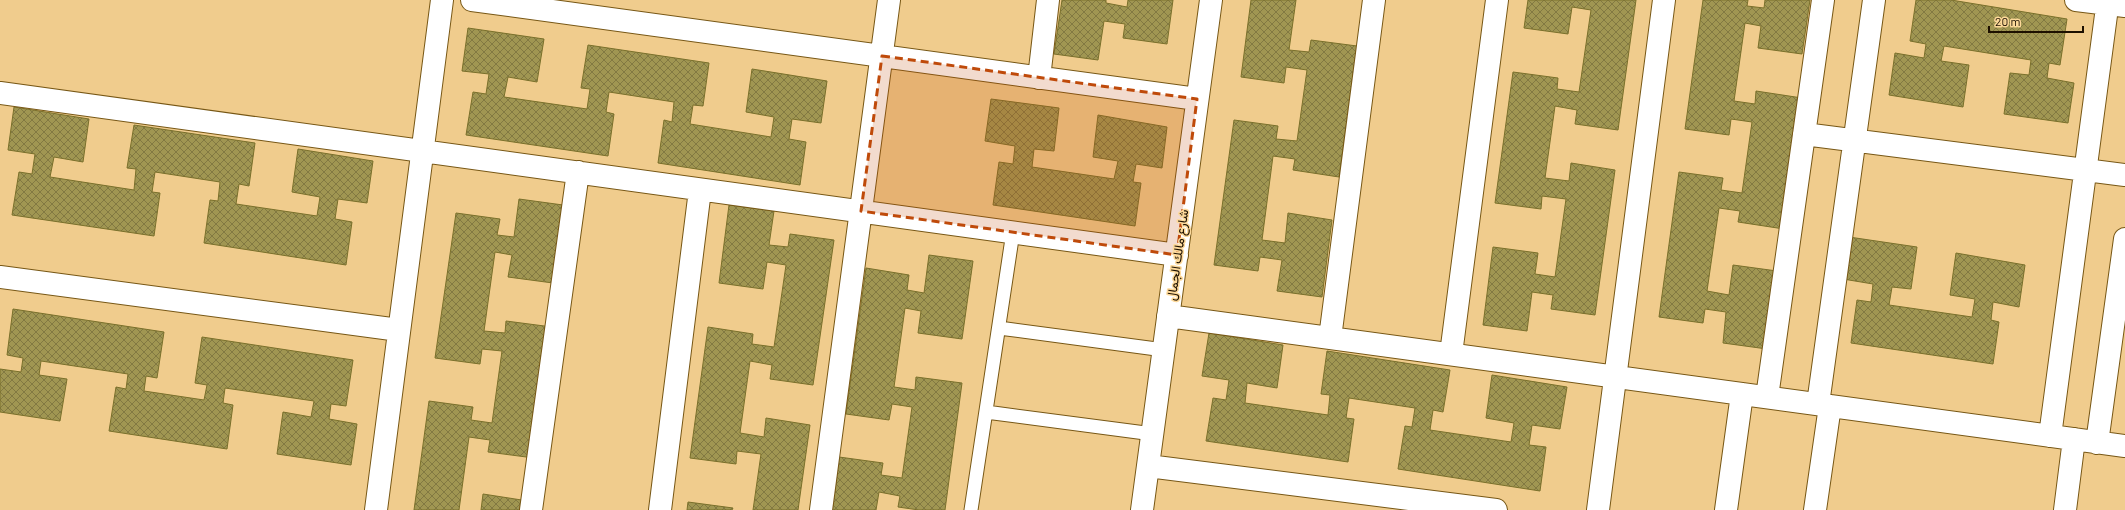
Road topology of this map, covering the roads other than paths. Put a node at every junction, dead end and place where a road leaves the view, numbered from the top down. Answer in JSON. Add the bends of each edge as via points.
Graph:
{"nodes":[{"id":1,"x":442,"y":0,"type":"edge"},
{"id":2,"x":472,"y":0,"type":"edge"},
{"id":3,"x":889,"y":0,"type":"edge"},
{"id":4,"x":1048,"y":0,"type":"edge"},
{"id":5,"x":1211,"y":0,"type":"edge"},
{"id":6,"x":1374,"y":0,"type":"edge"},
{"id":7,"x":1497,"y":0,"type":"edge"},
{"id":8,"x":1664,"y":0,"type":"edge"},
{"id":9,"x":1823,"y":0,"type":"edge"},
{"id":10,"x":1874,"y":0,"type":"edge"},
{"id":11,"x":2076,"y":0,"type":"edge"},
{"id":12,"x":2114,"y":4,"type":"edge"},
{"id":13,"x":882,"y":56,"type":"junction"},
{"id":14,"x":1039,"y":78,"type":"junction"},
{"id":15,"x":0,"y":93,"type":"edge"},
{"id":16,"x":1197,"y":99,"type":"junction"},
{"id":17,"x":1804,"y":134,"type":"junction"},
{"id":18,"x":1854,"y":140,"type":"junction"},
{"id":19,"x":422,"y":151,"type":"junction"},
{"id":20,"x":2085,"y":170,"type":"junction"},
{"id":21,"x":578,"y":172,"type":"junction"},
{"id":22,"x":2125,"y":175,"type":"edge"},
{"id":23,"x":700,"y":190,"type":"junction"},
{"id":24,"x":861,"y":211,"type":"junction"},
{"id":25,"x":1013,"y":232,"type":"junction"},
{"id":26,"x":2125,"y":240,"type":"edge"},
{"id":27,"x":1177,"y":255,"type":"junction"},
{"id":28,"x":0,"y":277,"type":"edge"},
{"id":29,"x":1168,"y":316,"type":"junction"},
{"id":30,"x":999,"y":328,"type":"junction"},
{"id":31,"x":399,"y":330,"type":"junction"},
{"id":32,"x":1330,"y":338,"type":"junction"},
{"id":33,"x":1164,"y":350,"type":"junction"},
{"id":34,"x":1450,"y":354,"type":"junction"},
{"id":35,"x":1616,"y":377,"type":"junction"},
{"id":36,"x":1742,"y":394,"type":"junction"},
{"id":37,"x":1767,"y":397,"type":"junction"},
{"id":38,"x":1824,"y":405,"type":"junction"},
{"id":39,"x":986,"y":412,"type":"junction"},
{"id":40,"x":1153,"y":434,"type":"junction"},
{"id":41,"x":2050,"y":436,"type":"junction"},
{"id":42,"x":2074,"y":439,"type":"junction"},
{"id":43,"x":2098,"y":443,"type":"junction"},
{"id":44,"x":2125,"y":446,"type":"edge"},
{"id":45,"x":1148,"y":466,"type":"junction"},
{"id":46,"x":376,"y":510,"type":"edge"},
{"id":47,"x":531,"y":510,"type":"edge"},
{"id":48,"x":660,"y":510,"type":"edge"},
{"id":49,"x":821,"y":510,"type":"edge"},
{"id":50,"x":971,"y":510,"type":"edge"},
{"id":51,"x":1142,"y":510,"type":"edge"},
{"id":52,"x":1496,"y":510,"type":"edge"},
{"id":53,"x":1598,"y":510,"type":"edge"},
{"id":54,"x":1726,"y":510,"type":"edge"},
{"id":55,"x":1815,"y":510,"type":"edge"},
{"id":56,"x":2065,"y":510,"type":"edge"}],
"edges":[{"from":1,"to":19,"type":"street"},
{"from":2,"to":13,"type":"street"},
{"from":3,"to":13,"type":"street"},
{"from":4,"to":14,"type":"street"},
{"from":5,"to":16,"type":"street","name":"شارع مالك الجمال"},
{"from":6,"to":32,"type":"street"},
{"from":7,"to":34,"type":"street"},
{"from":8,"to":35,"type":"street"},
{"from":9,"to":17,"type":"street"},
{"from":10,"to":18,"type":"street"},
{"from":11,"to":12,"type":"street"},
{"from":12,"to":20,"type":"street"},
{"from":13,"to":14,"type":"street"},
{"from":13,"to":24,"type":"street"},
{"from":14,"to":16,"type":"street"},
{"from":15,"to":19,"type":"street"},
{"from":16,"to":27,"type":"street","name":"شارع مالك الجمال"},
{"from":17,"to":18,"type":"street"},
{"from":17,"to":37,"type":"street"},
{"from":18,"to":20,"type":"street"},
{"from":18,"to":38,"type":"street"},
{"from":19,"to":21,"type":"street"},
{"from":19,"to":31,"type":"street"},
{"from":20,"to":22,"type":"street"},
{"from":20,"to":41,"type":"street"},
{"from":21,"to":23,"type":"street"},
{"from":21,"to":47,"type":"street"},
{"from":23,"to":24,"type":"street"},
{"from":23,"to":48,"type":"street"},
{"from":24,"to":25,"type":"street"},
{"from":24,"to":49,"type":"street"},
{"from":25,"to":27,"type":"street"},
{"from":25,"to":30,"type":"lane"},
{"from":26,"to":43,"type":"street"},
{"from":27,"to":29,"type":"street","name":"شارع مالك الجمال"},
{"from":28,"to":31,"type":"street"},
{"from":29,"to":32,"type":"street"},
{"from":29,"to":33,"type":"street","name":"شارع مالك الجمال"},
{"from":30,"to":33,"type":"lane"},
{"from":30,"to":39,"type":"lane"},
{"from":31,"to":46,"type":"street"},
{"from":32,"to":34,"type":"street"},
{"from":33,"to":40,"type":"street","name":"شارع مالك الجمال"},
{"from":34,"to":35,"type":"street"},
{"from":35,"to":36,"type":"street"},
{"from":35,"to":53,"type":"street"},
{"from":36,"to":37,"type":"street"},
{"from":36,"to":54,"type":"street"},
{"from":37,"to":38,"type":"street"},
{"from":38,"to":41,"type":"street"},
{"from":38,"to":55,"type":"street"},
{"from":39,"to":40,"type":"lane"},
{"from":39,"to":50,"type":"lane"},
{"from":40,"to":45,"type":"street","name":"شارع مالك الجمال"},
{"from":41,"to":42,"type":"street"},
{"from":42,"to":43,"type":"street"},
{"from":42,"to":56,"type":"street"},
{"from":43,"to":44,"type":"street"},
{"from":45,"to":51,"type":"street","name":"شارع مالك الجمال"},
{"from":45,"to":52,"type":"street"}]}
